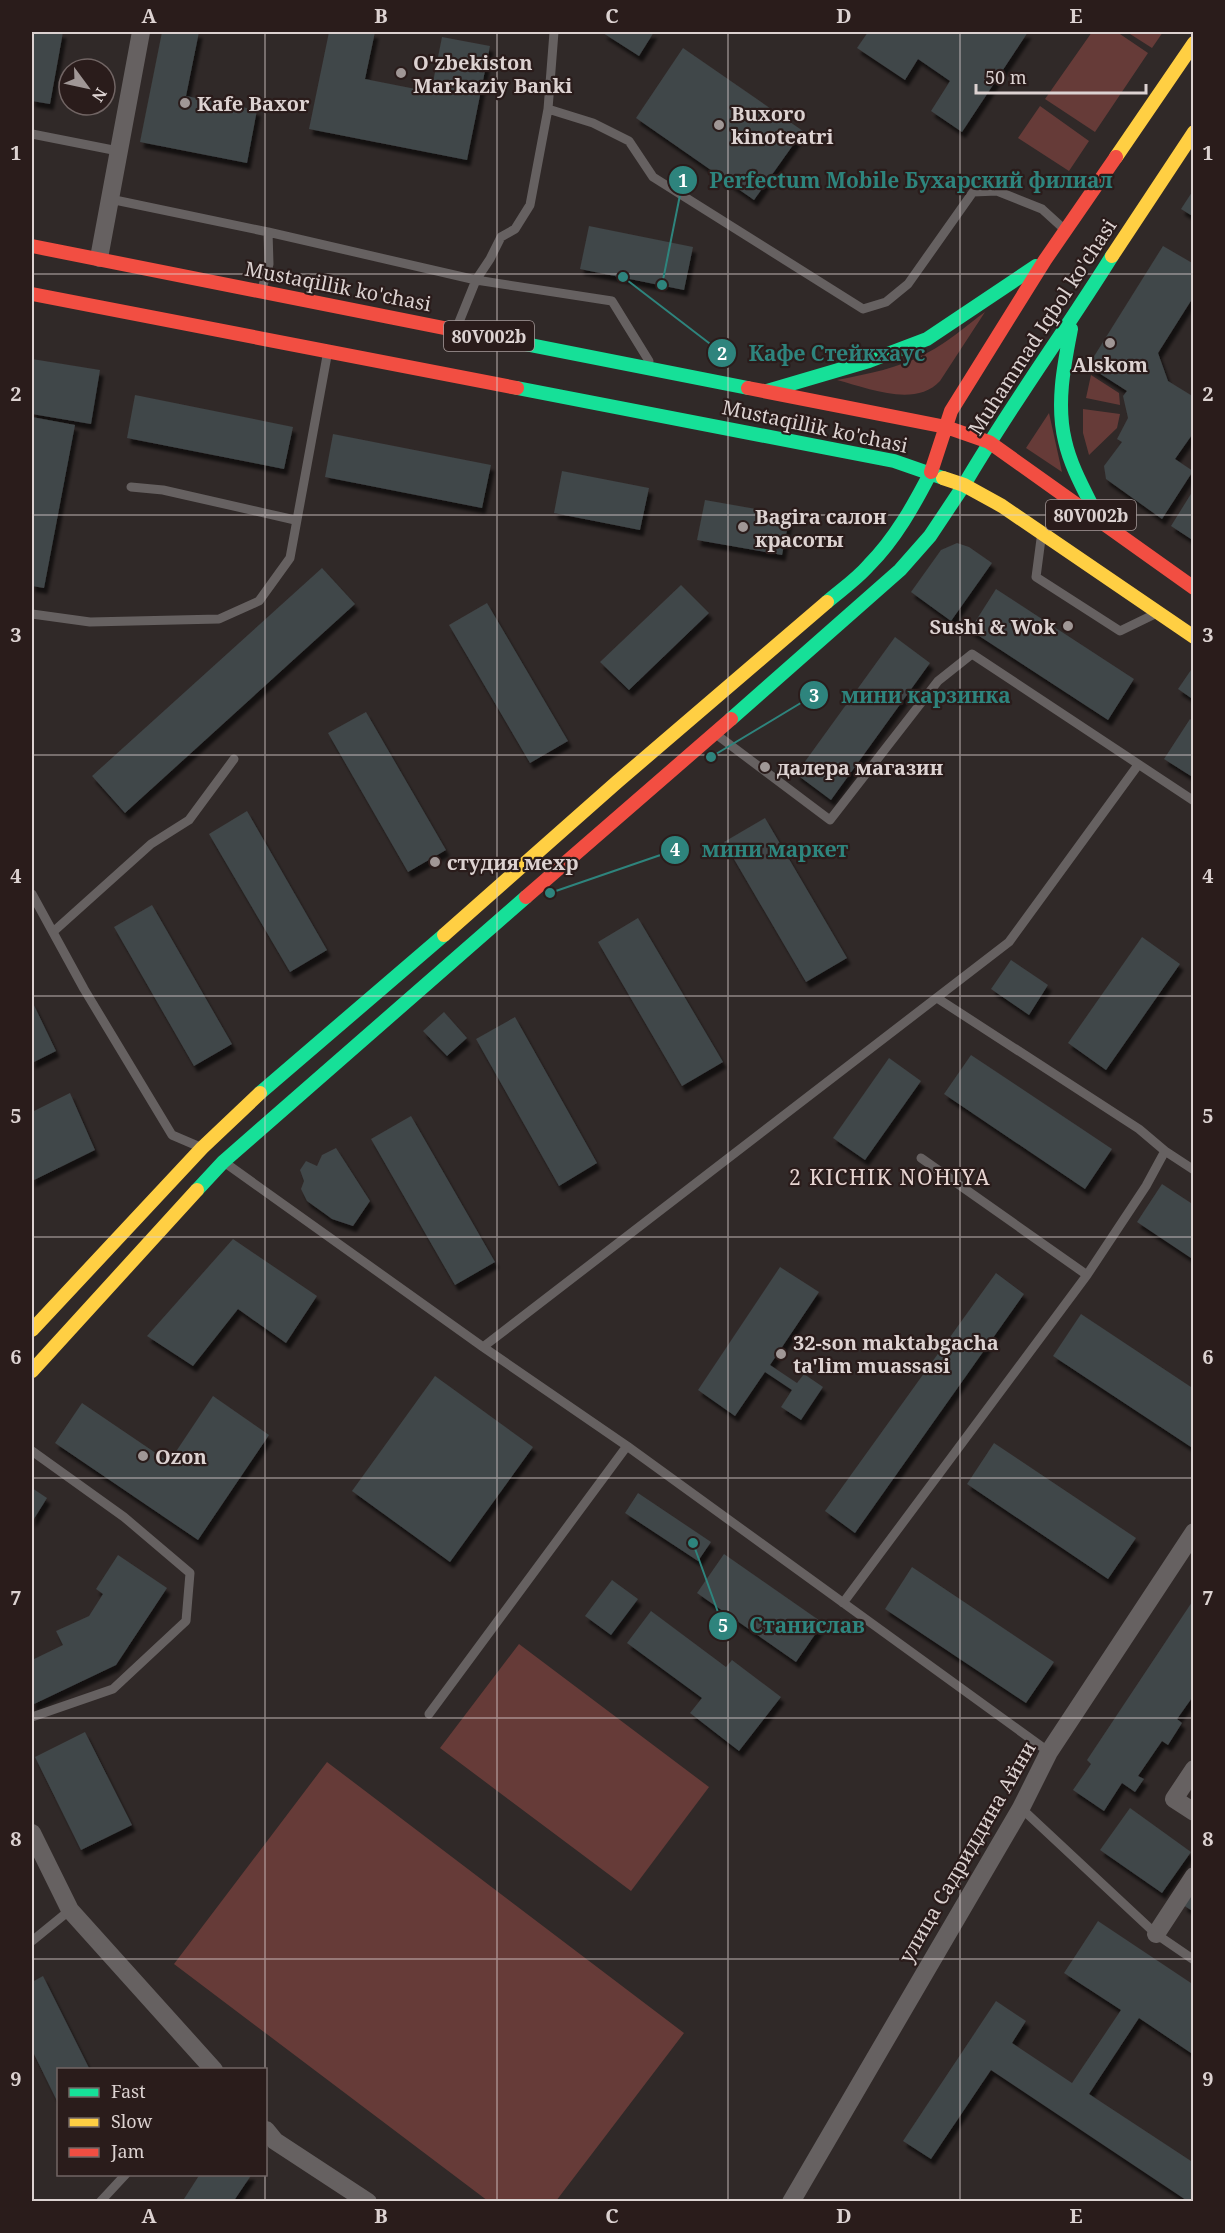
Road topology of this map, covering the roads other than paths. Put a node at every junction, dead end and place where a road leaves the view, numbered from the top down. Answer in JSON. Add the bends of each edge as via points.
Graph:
{"nodes":[{"id":1,"x":141,"y":32,"type":"edge"},
{"id":2,"x":554,"y":32,"type":"edge"},
{"id":3,"x":1194,"y":43,"type":"edge"},
{"id":4,"x":548,"y":109,"type":"junction"},
{"id":5,"x":1194,"y":132,"type":"edge"},
{"id":6,"x":32,"y":134,"type":"edge"},
{"id":7,"x":118,"y":151,"type":"junction"},
{"id":8,"x":110,"y":199,"type":"junction"},
{"id":9,"x":1065,"y":231,"type":"junction"},
{"id":10,"x":268,"y":232,"type":"junction"},
{"id":11,"x":32,"y":246,"type":"edge"},
{"id":12,"x":99,"y":258,"type":"junction"},
{"id":13,"x":1045,"y":260,"type":"junction"},
{"id":14,"x":476,"y":280,"type":"junction"},
{"id":15,"x":261,"y":290,"type":"junction"},
{"id":16,"x":32,"y":294,"type":"edge"},
{"id":17,"x":1073,"y":320,"type":"junction"},
{"id":18,"x":457,"y":330,"type":"junction"},
{"id":19,"x":328,"y":351,"type":"junction"},
{"id":20,"x":656,"y":371,"type":"junction"},
{"id":21,"x":764,"y":392,"type":"junction"},
{"id":22,"x":946,"y":427,"type":"junction"},
{"id":23,"x":989,"y":442,"type":"junction"},
{"id":24,"x":931,"y":472,"type":"junction"},
{"id":25,"x":964,"y":485,"type":"junction"},
{"id":26,"x":131,"y":487,"type":"dead end"},
{"id":27,"x":295,"y":520,"type":"junction"},
{"id":28,"x":1099,"y":520,"type":"junction"},
{"id":29,"x":1042,"y":534,"type":"junction"},
{"id":30,"x":1194,"y":588,"type":"edge"},
{"id":31,"x":1158,"y":612,"type":"junction"},
{"id":32,"x":32,"y":614,"type":"edge"},
{"id":33,"x":1194,"y":637,"type":"edge"},
{"id":34,"x":715,"y":734,"type":"junction"},
{"id":35,"x":234,"y":759,"type":"dead end"},
{"id":36,"x":1138,"y":765,"type":"junction"},
{"id":37,"x":1194,"y":801,"type":"edge"},
{"id":38,"x":32,"y":894,"type":"edge"},
{"id":39,"x":53,"y":932,"type":"junction"},
{"id":40,"x":936,"y":998,"type":"junction"},
{"id":41,"x":1165,"y":1151,"type":"junction"},
{"id":42,"x":212,"y":1155,"type":"junction"},
{"id":43,"x":921,"y":1158,"type":"dead end"},
{"id":44,"x":1194,"y":1170,"type":"edge"},
{"id":45,"x":1087,"y":1275,"type":"junction"},
{"id":46,"x":32,"y":1330,"type":"edge"},
{"id":47,"x":483,"y":1347,"type":"junction"},
{"id":48,"x":32,"y":1371,"type":"edge"},
{"id":49,"x":627,"y":1446,"type":"junction"},
{"id":50,"x":32,"y":1451,"type":"edge"},
{"id":51,"x":1194,"y":1532,"type":"edge"},
{"id":52,"x":843,"y":1603,"type":"junction"},
{"id":53,"x":429,"y":1714,"type":"dead end"},
{"id":54,"x":32,"y":1717,"type":"edge"},
{"id":55,"x":1049,"y":1752,"type":"junction"},
{"id":56,"x":1194,"y":1769,"type":"edge"},
{"id":57,"x":1021,"y":1808,"type":"junction"},
{"id":58,"x":1194,"y":1812,"type":"edge"},
{"id":59,"x":32,"y":1833,"type":"edge"},
{"id":60,"x":1194,"y":1876,"type":"edge"},
{"id":61,"x":70,"y":1910,"type":"junction"},
{"id":62,"x":1156,"y":1934,"type":"junction"},
{"id":63,"x":32,"y":1941,"type":"edge"},
{"id":64,"x":1194,"y":1960,"type":"edge"},
{"id":65,"x":212,"y":2068,"type":"edge"},
{"id":66,"x":267,"y":2131,"type":"edge"},
{"id":67,"x":125,"y":2176,"type":"edge"},
{"id":68,"x":100,"y":2202,"type":"edge"},
{"id":69,"x":369,"y":2202,"type":"edge"},
{"id":70,"x":791,"y":2202,"type":"edge"}],
"edges":[{"from":1,"to":7,"type":"street"},
{"from":2,"to":4,"type":"lane"},
{"from":3,"to":9,"type":"main road","name":"Muhammad Iqbol ko'chasi"},
{"from":4,"to":9,"type":"lane","via":[[593,123],[629,141],[653,177],[863,309],[886,302],[908,284],[973,192],[997,191],[1042,209]]},
{"from":4,"to":14,"type":"lane","via":[[530,205],[515,229],[501,237]]},
{"from":5,"to":17,"type":"main road","name":"Muhammad Iqbol ko'chasi"},
{"from":6,"to":7,"type":"lane"},
{"from":7,"to":8,"type":"street"},
{"from":8,"to":10,"type":"lane"},
{"from":8,"to":12,"type":"street"},
{"from":9,"to":13,"type":"main road","name":"Muhammad Iqbol ko'chasi"},
{"from":10,"to":14,"type":"lane"},
{"from":10,"to":15,"type":"lane","via":[[269,264]]},
{"from":11,"to":12,"type":"main road","name":"Mustaqillik ko'chasi","number":"80V002b"},
{"from":12,"to":15,"type":"main road","name":"Mustaqillik ko'chasi","number":"80V002b"},
{"from":13,"to":21,"type":"main road","via":[[927,339]]},
{"from":13,"to":22,"type":"main road","name":"Muhammad Iqbol ko'chasi","via":[[951,411]]},
{"from":14,"to":18,"type":"lane"},
{"from":14,"to":20,"type":"lane","via":[[612,301]]},
{"from":15,"to":18,"type":"main road","name":"Mustaqillik ko'chasi","number":"80V002b"},
{"from":16,"to":19,"type":"main road","name":"Mustaqillik ko'chasi","number":"80V002b"},
{"from":17,"to":23,"type":"main road","name":"Muhammad Iqbol ko'chasi"},
{"from":17,"to":28,"type":"main road","via":[[1065,372],[1063,431]]},
{"from":18,"to":20,"type":"main road","name":"Mustaqillik ko'chasi","number":"80V002b"},
{"from":19,"to":24,"type":"main road","name":"Mustaqillik ko'chasi","number":"80V002b","via":[[894,460]]},
{"from":19,"to":27,"type":"lane"},
{"from":20,"to":21,"type":"main road","name":"Mustaqillik ko'chasi","number":"80V002b"},
{"from":21,"to":22,"type":"main road","name":"Mustaqillik ko'chasi","number":"80V002b"},
{"from":22,"to":23,"type":"main road","name":"Mustaqillik ko'chasi","number":"80V002b"},
{"from":22,"to":24,"type":"main road","name":"Muhammad Iqbol ko'chasi"},
{"from":23,"to":25,"type":"main road","name":"Muhammad Iqbol ko'chasi"},
{"from":23,"to":28,"type":"main road","name":"Mustaqillik ko'chasi","number":"80V002b"},
{"from":24,"to":25,"type":"main road","name":"Mustaqillik ko'chasi","number":"80V002b"},
{"from":24,"to":42,"type":"main road","name":"Muhammad Iqbol ko'chasi","via":[[893,539],[869,566],[242,1109]]},
{"from":25,"to":29,"type":"main road","name":"Mustaqillik ko'chasi","number":"80V002b"},
{"from":25,"to":34,"type":"main road","name":"Muhammad Iqbol ko'chasi","via":[[945,518],[904,567]]},
{"from":26,"to":27,"type":"lane","via":[[163,490]]},
{"from":27,"to":32,"type":"lane","via":[[290,558],[259,601],[219,619],[90,622]]},
{"from":28,"to":30,"type":"main road","name":"Mustaqillik ko'chasi","number":"80V002b"},
{"from":29,"to":31,"type":"main road","name":"Mustaqillik ko'chasi","number":"80V002b"},
{"from":29,"to":31,"type":"lane","via":[[1036,578],[1120,631]]},
{"from":31,"to":33,"type":"main road","name":"Mustaqillik ko'chasi","number":"80V002b"},
{"from":34,"to":36,"type":"lane","via":[[831,820],[938,681],[972,654]]},
{"from":34,"to":42,"type":"main road","name":"Muhammad Iqbol ko'chasi"},
{"from":35,"to":39,"type":"lane","via":[[189,820],[151,844]]},
{"from":36,"to":37,"type":"lane"},
{"from":36,"to":40,"type":"lane","via":[[1009,942]]},
{"from":38,"to":39,"type":"lane"},
{"from":39,"to":42,"type":"lane","via":[[172,1135]]},
{"from":40,"to":41,"type":"lane","via":[[1139,1129]]},
{"from":40,"to":47,"type":"lane"},
{"from":41,"to":44,"type":"lane"},
{"from":41,"to":45,"type":"lane"},
{"from":42,"to":46,"type":"main road"},
{"from":42,"to":47,"type":"lane"},
{"from":42,"to":48,"type":"main road"},
{"from":43,"to":45,"type":"lane"},
{"from":45,"to":52,"type":"lane"},
{"from":47,"to":49,"type":"lane"},
{"from":49,"to":52,"type":"lane"},
{"from":49,"to":53,"type":"lane"},
{"from":50,"to":54,"type":"lane","via":[[124,1517],[190,1573],[186,1621],[113,1689]]},
{"from":51,"to":55,"type":"street","name":"улица Садриддина Айни"},
{"from":52,"to":55,"type":"lane"},
{"from":55,"to":57,"type":"street","name":"улица Садриддина Айни"},
{"from":56,"to":58,"type":"street","via":[[1174,1799]]},
{"from":57,"to":62,"type":"lane"},
{"from":57,"to":70,"type":"street","name":"улица Садриддина Айни"},
{"from":59,"to":61,"type":"street"},
{"from":60,"to":62,"type":"street"},
{"from":61,"to":63,"type":"lane"},
{"from":61,"to":65,"type":"street"},
{"from":62,"to":64,"type":"lane"},
{"from":66,"to":69,"type":"street","via":[[275,2141]]},
{"from":67,"to":68,"type":"lane"}]}
